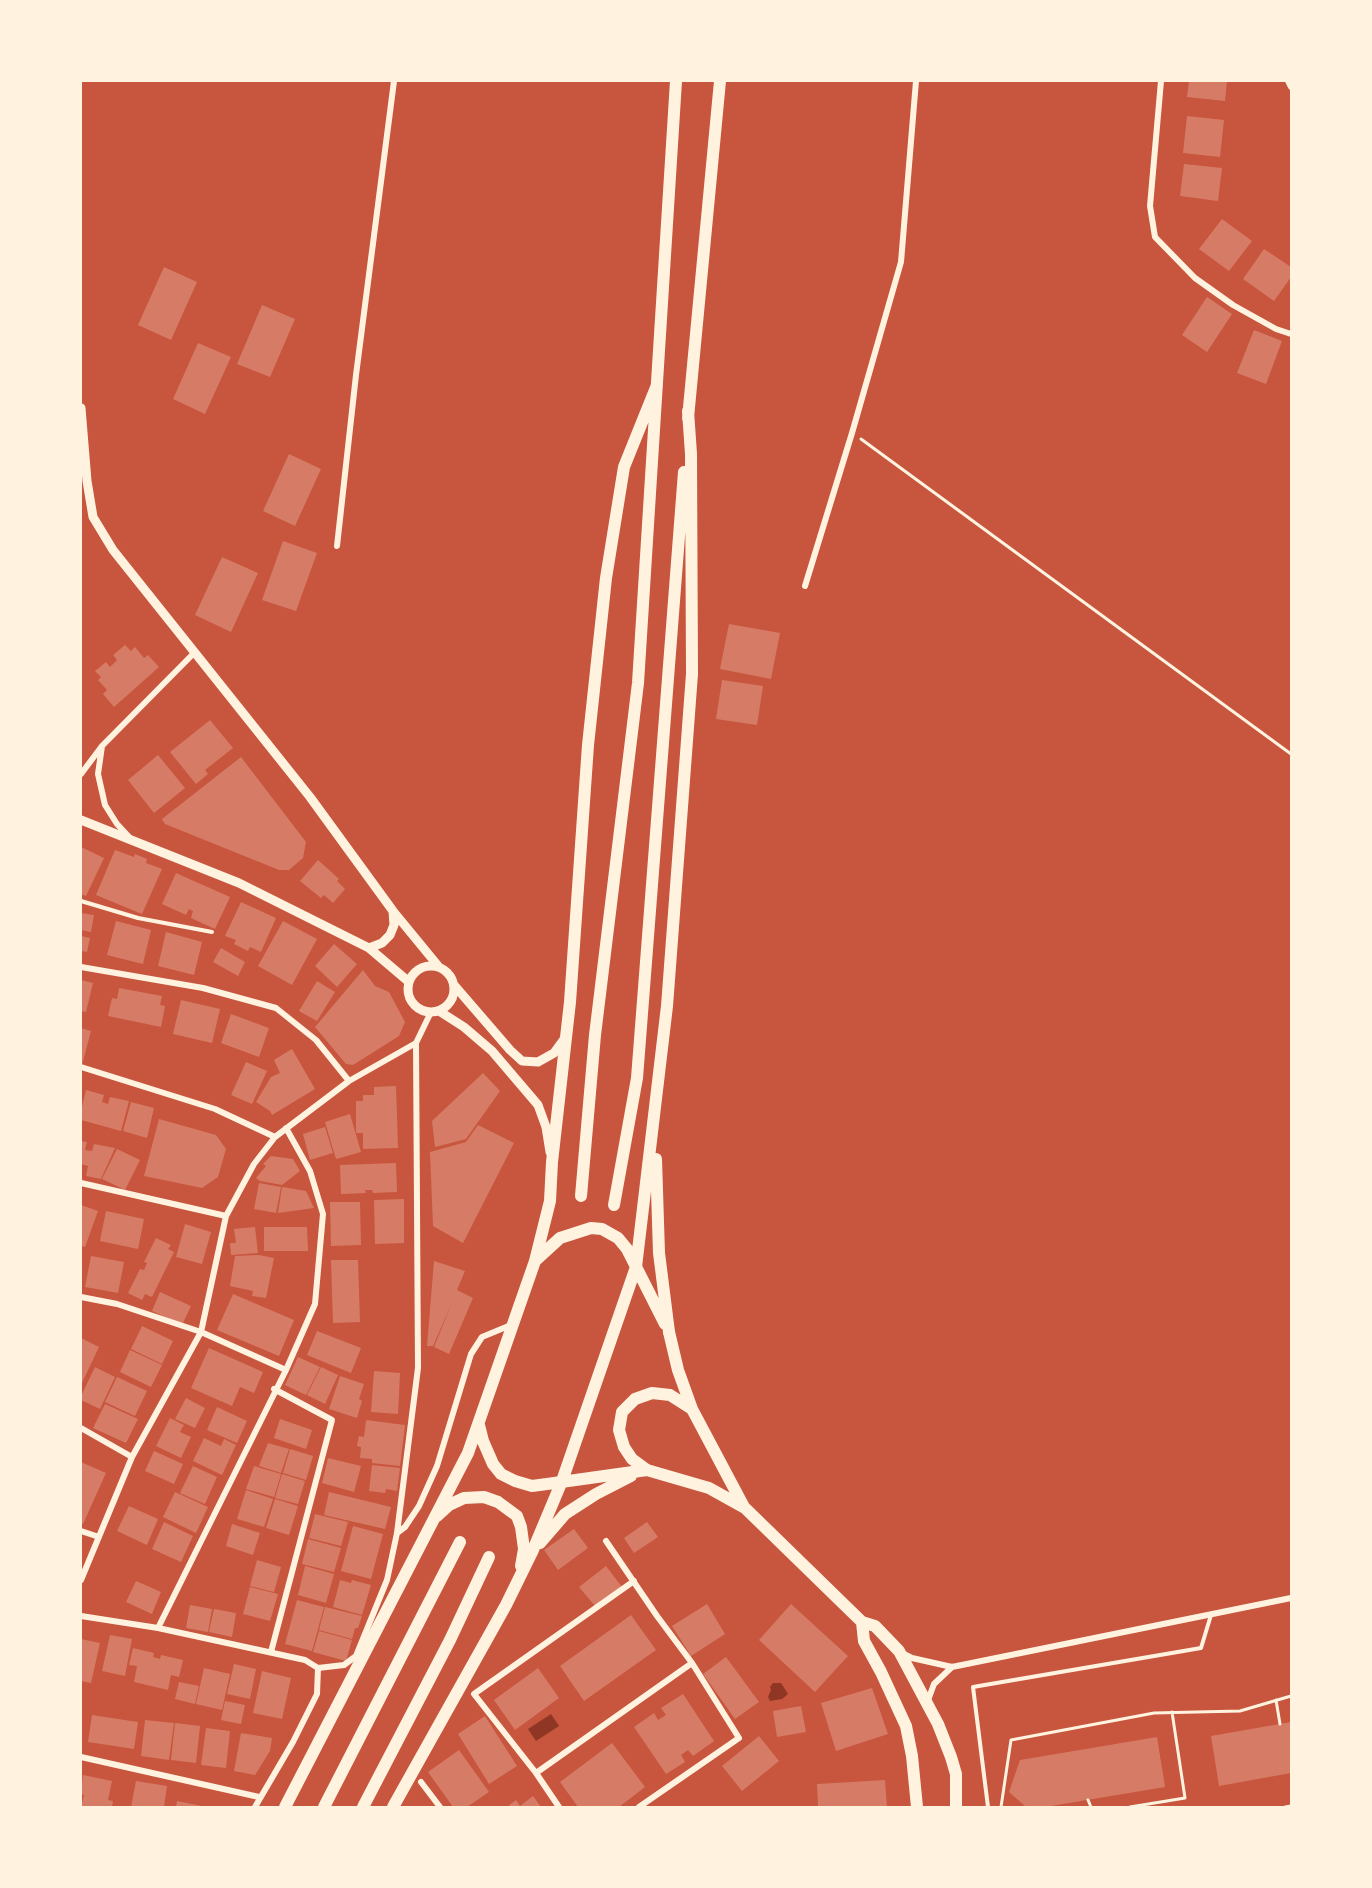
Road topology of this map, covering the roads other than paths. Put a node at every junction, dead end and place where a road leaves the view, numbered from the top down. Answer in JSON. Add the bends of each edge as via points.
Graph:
{"nodes":[{"id":1,"x":394,"y":81,"type":"edge"},
{"id":2,"x":676,"y":81,"type":"edge"},
{"id":3,"x":720,"y":81,"type":"edge"},
{"id":4,"x":916,"y":81,"type":"edge"},
{"id":5,"x":1161,"y":81,"type":"edge"},
{"id":6,"x":1288,"y":81,"type":"edge"},
{"id":7,"x":1291,"y":87,"type":"edge"},
{"id":8,"x":1291,"y":334,"type":"edge"},
{"id":9,"x":657,"y":385,"type":"junction"},
{"id":10,"x":81,"y":409,"type":"edge"},
{"id":11,"x":688,"y":411,"type":"junction"},
{"id":12,"x":337,"y":546,"type":"dead end"},
{"id":13,"x":804,"y":586,"type":"dead end"},
{"id":14,"x":195,"y":652,"type":"junction"},
{"id":15,"x":102,"y":746,"type":"junction"},
{"id":16,"x":81,"y":774,"type":"edge"},
{"id":17,"x":81,"y":820,"type":"edge"},
{"id":18,"x":133,"y":841,"type":"junction"},
{"id":19,"x":81,"y":901,"type":"edge"},
{"id":20,"x":393,"y":911,"type":"junction"},
{"id":21,"x":212,"y":932,"type":"dead end"},
{"id":22,"x":369,"y":948,"type":"junction"},
{"id":23,"x":81,"y":967,"type":"edge"},
{"id":24,"x":439,"y":967,"type":"junction"},
{"id":25,"x":409,"y":982,"type":"junction"},
{"id":26,"x":454,"y":985,"type":"junction"},
{"id":27,"x":435,"y":1012,"type":"junction"},
{"id":28,"x":567,"y":1036,"type":"junction"},
{"id":29,"x":416,"y":1043,"type":"junction"},
{"id":30,"x":81,"y":1066,"type":"edge"},
{"id":31,"x":349,"y":1080,"type":"junction"},
{"id":32,"x":655,"y":1119,"type":"junction"},
{"id":33,"x":286,"y":1128,"type":"junction"},
{"id":34,"x":275,"y":1137,"type":"junction"},
{"id":35,"x":552,"y":1162,"type":"junction"},
{"id":36,"x":81,"y":1183,"type":"edge"},
{"id":37,"x":581,"y":1196,"type":"dead end"},
{"id":38,"x":614,"y":1204,"type":"dead end"},
{"id":39,"x":226,"y":1216,"type":"junction"},
{"id":40,"x":535,"y":1261,"type":"junction"},
{"id":41,"x":636,"y":1267,"type":"junction"},
{"id":42,"x":81,"y":1298,"type":"edge"},
{"id":43,"x":515,"y":1324,"type":"junction"},
{"id":44,"x":201,"y":1332,"type":"junction"},
{"id":45,"x":669,"y":1332,"type":"junction"},
{"id":46,"x":286,"y":1370,"type":"junction"},
{"id":47,"x":274,"y":1389,"type":"junction"},
{"id":48,"x":692,"y":1408,"type":"junction"},
{"id":49,"x":479,"y":1424,"type":"junction"},
{"id":50,"x":81,"y":1428,"type":"edge"},
{"id":51,"x":132,"y":1456,"type":"junction"},
{"id":52,"x":647,"y":1470,"type":"junction"},
{"id":53,"x":562,"y":1481,"type":"junction"},
{"id":54,"x":745,"y":1508,"type":"junction"},
{"id":55,"x":432,"y":1520,"type":"junction"},
{"id":56,"x":81,"y":1531,"type":"edge"},
{"id":57,"x":396,"y":1533,"type":"junction"},
{"id":58,"x":99,"y":1537,"type":"junction"},
{"id":59,"x":606,"y":1541,"type":"dead end"},
{"id":60,"x":460,"y":1542,"type":"dead end"},
{"id":61,"x":533,"y":1550,"type":"junction"},
{"id":62,"x":489,"y":1557,"type":"dead end"},
{"id":63,"x":81,"y":1580,"type":"edge"},
{"id":64,"x":634,"y":1581,"type":"junction"},
{"id":65,"x":516,"y":1584,"type":"junction"},
{"id":66,"x":1291,"y":1598,"type":"edge"},
{"id":67,"x":81,"y":1616,"type":"edge"},
{"id":68,"x":1211,"y":1616,"type":"junction"},
{"id":69,"x":862,"y":1622,"type":"junction"},
{"id":70,"x":158,"y":1628,"type":"junction"},
{"id":71,"x":898,"y":1651,"type":"junction"},
{"id":72,"x":271,"y":1652,"type":"junction"},
{"id":73,"x":692,"y":1663,"type":"junction"},
{"id":74,"x":952,"y":1667,"type":"junction"},
{"id":75,"x":318,"y":1668,"type":"junction"},
{"id":76,"x":927,"y":1703,"type":"junction"},
{"id":77,"x":81,"y":1757,"type":"edge"},
{"id":78,"x":536,"y":1773,"type":"junction"},
{"id":79,"x":421,"y":1782,"type":"dead end"},
{"id":80,"x":259,"y":1797,"type":"junction"},
{"id":81,"x":255,"y":1807,"type":"edge"},
{"id":82,"x":285,"y":1807,"type":"edge"},
{"id":83,"x":324,"y":1807,"type":"edge"},
{"id":84,"x":363,"y":1807,"type":"edge"},
{"id":85,"x":393,"y":1807,"type":"edge"},
{"id":86,"x":440,"y":1807,"type":"edge"},
{"id":87,"x":559,"y":1807,"type":"edge"},
{"id":88,"x":639,"y":1807,"type":"edge"},
{"id":89,"x":917,"y":1807,"type":"edge"},
{"id":90,"x":956,"y":1807,"type":"edge"},
{"id":91,"x":988,"y":1807,"type":"edge"}],
"edges":[{"from":1,"to":12,"type":"street"},
{"from":2,"to":9,"type":"main road"},
{"from":3,"to":11,"type":"main road"},
{"from":4,"to":13,"type":"street","via":[[901,262]]},
{"from":5,"to":8,"type":"street","via":[[1150,206],[1155,237],[1195,279],[1233,305]]},
{"from":6,"to":7,"type":"street"},
{"from":9,"to":28,"type":"main road","via":[[624,467],[606,578],[588,745]]},
{"from":9,"to":37,"type":"main road","via":[[638,683]]},
{"from":10,"to":14,"type":"street","via":[[93,517],[113,550]]},
{"from":11,"to":32,"type":"main road","via":[[692,674]]},
{"from":11,"to":38,"type":"main road","via":[[637,1078]]},
{"from":14,"to":15,"type":"street"},
{"from":14,"to":20,"type":"street","via":[[310,797]]},
{"from":15,"to":16,"type":"street"},
{"from":15,"to":18,"type":"street","via":[[98,774],[105,805]]},
{"from":17,"to":18,"type":"street"},
{"from":18,"to":22,"type":"street","via":[[239,883]]},
{"from":19,"to":21,"type":"lane","via":[[138,918]]},
{"from":20,"to":22,"type":"street","via":[[390,935]]},
{"from":20,"to":24,"type":"street"},
{"from":22,"to":25,"type":"street"},
{"from":23,"to":31,"type":"street","via":[[203,988],[276,1008],[316,1040]]},
{"from":24,"to":25,"type":"street","via":[[424,966]]},
{"from":24,"to":26,"type":"street"},
{"from":25,"to":27,"type":"street","via":[[412,1003]]},
{"from":26,"to":27,"type":"street","via":[[451,1000]]},
{"from":26,"to":28,"type":"street","via":[[522,1061],[537,1062],[554,1053]]},
{"from":27,"to":29,"type":"street"},
{"from":27,"to":35,"type":"street","via":[[464,1027],[492,1051],[538,1105]]},
{"from":28,"to":35,"type":"main road"},
{"from":29,"to":31,"type":"street"},
{"from":29,"to":57,"type":"street","via":[[418,1368]]},
{"from":30,"to":34,"type":"street","via":[[215,1108]]},
{"from":31,"to":33,"type":"street"},
{"from":32,"to":41,"type":"main road"},
{"from":32,"to":45,"type":"main road","via":[[658,1236]]},
{"from":33,"to":34,"type":"street"},
{"from":33,"to":46,"type":"street","via":[[310,1171],[323,1214],[315,1304]]},
{"from":34,"to":39,"type":"street","via":[[254,1164]]},
{"from":35,"to":40,"type":"main road","via":[[550,1201]]},
{"from":36,"to":39,"type":"street"},
{"from":39,"to":44,"type":"street"},
{"from":40,"to":41,"type":"main road","via":[[560,1238],[591,1228],[618,1238]]},
{"from":40,"to":43,"type":"main road"},
{"from":41,"to":45,"type":"main road"},
{"from":41,"to":53,"type":"main road"},
{"from":42,"to":44,"type":"street","via":[[117,1304]]},
{"from":43,"to":49,"type":"main road"},
{"from":43,"to":57,"type":"street","via":[[482,1337],[471,1354],[437,1466],[419,1506]]},
{"from":44,"to":46,"type":"street"},
{"from":44,"to":51,"type":"street"},
{"from":45,"to":48,"type":"main road"},
{"from":46,"to":47,"type":"street"},
{"from":47,"to":70,"type":"street"},
{"from":47,"to":72,"type":"street","via":[[332,1420]]},
{"from":48,"to":52,"type":"main road","via":[[670,1395],[652,1393],[635,1399],[621,1412],[618,1430],[624,1447]]},
{"from":48,"to":54,"type":"main road"},
{"from":49,"to":53,"type":"main road","via":[[489,1457],[501,1474],[532,1486]]},
{"from":49,"to":55,"type":"main road"},
{"from":50,"to":51,"type":"street"},
{"from":51,"to":58,"type":"street"},
{"from":52,"to":53,"type":"main road"},
{"from":52,"to":54,"type":"main road","via":[[709,1488]]},
{"from":52,"to":61,"type":"main road","via":[[565,1514]]},
{"from":53,"to":61,"type":"main road"},
{"from":54,"to":69,"type":"main road"},
{"from":55,"to":65,"type":"main road","via":[[464,1498],[484,1497],[507,1508],[516,1516],[524,1535]]},
{"from":55,"to":82,"type":"main road"},
{"from":56,"to":58,"type":"street"},
{"from":57,"to":75,"type":"street","via":[[387,1580],[356,1656],[344,1665]]},
{"from":58,"to":63,"type":"street"},
{"from":59,"to":64,"type":"street"},
{"from":60,"to":83,"type":"main road"},
{"from":61,"to":65,"type":"main road"},
{"from":62,"to":84,"type":"main road"},
{"from":64,"to":73,"type":"street"},
{"from":64,"to":78,"type":"street","via":[[474,1694]]},
{"from":65,"to":85,"type":"main road"},
{"from":66,"to":68,"type":"street"},
{"from":67,"to":70,"type":"street"},
{"from":68,"to":74,"type":"street"},
{"from":68,"to":91,"type":"lane","via":[[1201,1648],[973,1687]]},
{"from":69,"to":71,"type":"main road","via":[[875,1626]]},
{"from":69,"to":89,"type":"main road","via":[[864,1641],[906,1726]]},
{"from":70,"to":72,"type":"street"},
{"from":71,"to":74,"type":"street"},
{"from":71,"to":76,"type":"main road"},
{"from":72,"to":75,"type":"street","via":[[305,1660]]},
{"from":73,"to":78,"type":"street"},
{"from":73,"to":88,"type":"street","via":[[739,1738]]},
{"from":74,"to":76,"type":"street","via":[[934,1684]]},
{"from":75,"to":80,"type":"street","via":[[317,1694]]},
{"from":76,"to":90,"type":"main road","via":[[951,1757]]},
{"from":77,"to":80,"type":"street"},
{"from":78,"to":87,"type":"street"},
{"from":79,"to":86,"type":"street"},
{"from":80,"to":81,"type":"street"}]}
